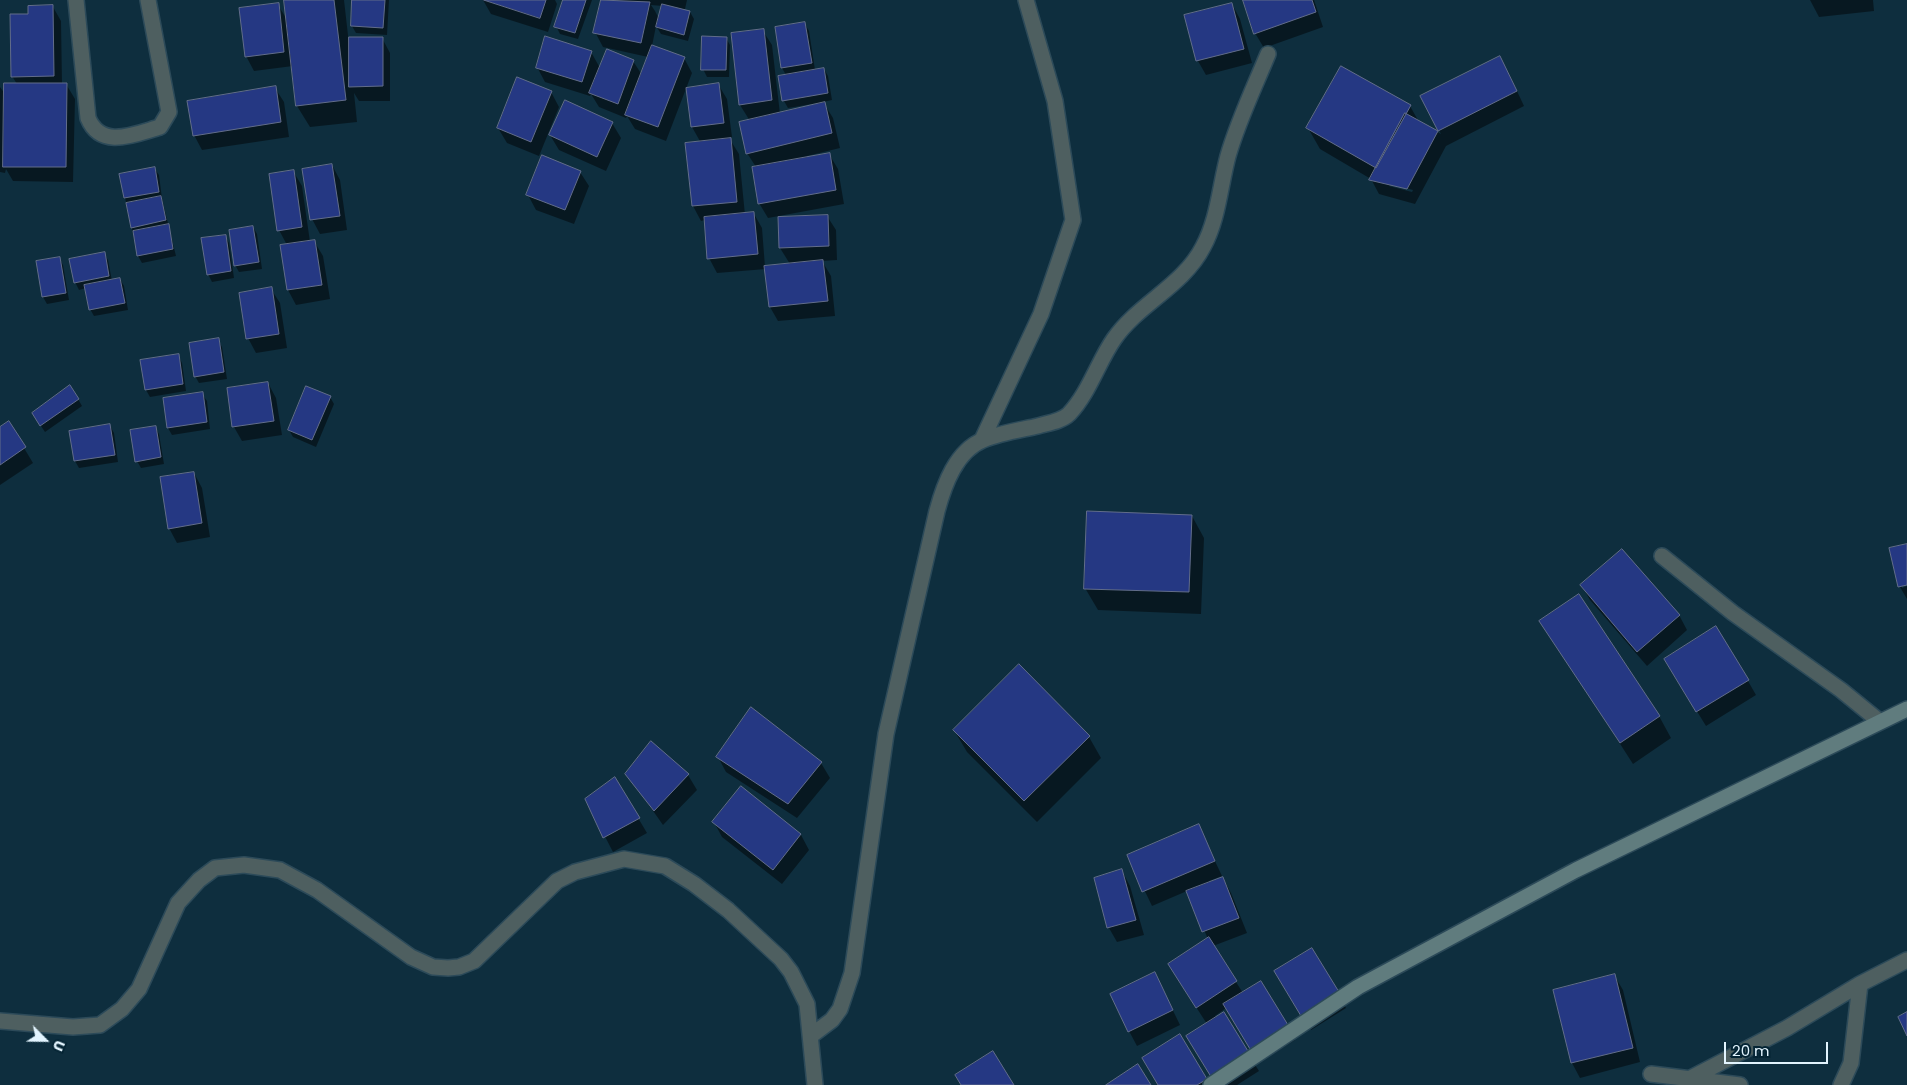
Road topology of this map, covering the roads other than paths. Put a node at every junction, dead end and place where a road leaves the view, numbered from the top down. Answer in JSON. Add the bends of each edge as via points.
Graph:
{"nodes":[{"id":1,"x":76,"y":0,"type":"edge"},
{"id":2,"x":148,"y":0,"type":"edge"},
{"id":3,"x":1026,"y":0,"type":"edge"},
{"id":4,"x":1268,"y":54,"type":"dead end"},
{"id":5,"x":982,"y":440,"type":"junction"},
{"id":6,"x":1662,"y":556,"type":"dead end"},
{"id":7,"x":1907,"y":709,"type":"edge"},
{"id":8,"x":1879,"y":721,"type":"junction"},
{"id":9,"x":1907,"y":960,"type":"edge"},
{"id":10,"x":1860,"y":984,"type":"junction"},
{"id":11,"x":0,"y":1021,"type":"edge"},
{"id":12,"x":812,"y":1035,"type":"junction"},
{"id":13,"x":1651,"y":1074,"type":"dead end"},
{"id":14,"x":1691,"y":1078,"type":"junction"},
{"id":15,"x":815,"y":1085,"type":"edge"},
{"id":16,"x":1211,"y":1085,"type":"edge"},
{"id":17,"x":1740,"y":1085,"type":"edge"},
{"id":18,"x":1841,"y":1085,"type":"edge"}],
"edges":[{"from":1,"to":2,"type":"street","via":[[88,118],[96,132],[114,138],[160,127],[168,112]]},
{"from":3,"to":5,"type":"street","via":[[1054,101],[1074,220],[1041,314]]},
{"from":4,"to":5,"type":"street","via":[[1240,119],[1210,232],[1197,256],[1185,272],[1121,329],[1068,416]]},
{"from":5,"to":12,"type":"street","via":[[969,449],[952,470],[941,497],[886,734],[852,973],[840,1009],[832,1020]]},
{"from":6,"to":8,"type":"street"},
{"from":7,"to":8,"type":"street"},
{"from":8,"to":16,"type":"street","via":[[1576,870],[1358,987]]},
{"from":9,"to":10,"type":"street"},
{"from":10,"to":14,"type":"street","via":[[1787,1028]]},
{"from":10,"to":18,"type":"street","via":[[1852,1063]]},
{"from":11,"to":12,"type":"street","via":[[73,1028],[100,1024],[122,1009],[139,989],[178,903],[215,868],[244,865],[280,870],[318,890],[411,957],[434,967],[448,968],[474,961],[558,880],[624,858],[665,866],[694,884],[751,930],[781,959],[798,984],[807,1004]]},
{"from":12,"to":15,"type":"street"},
{"from":13,"to":14,"type":"street"},
{"from":14,"to":17,"type":"street"}]}
